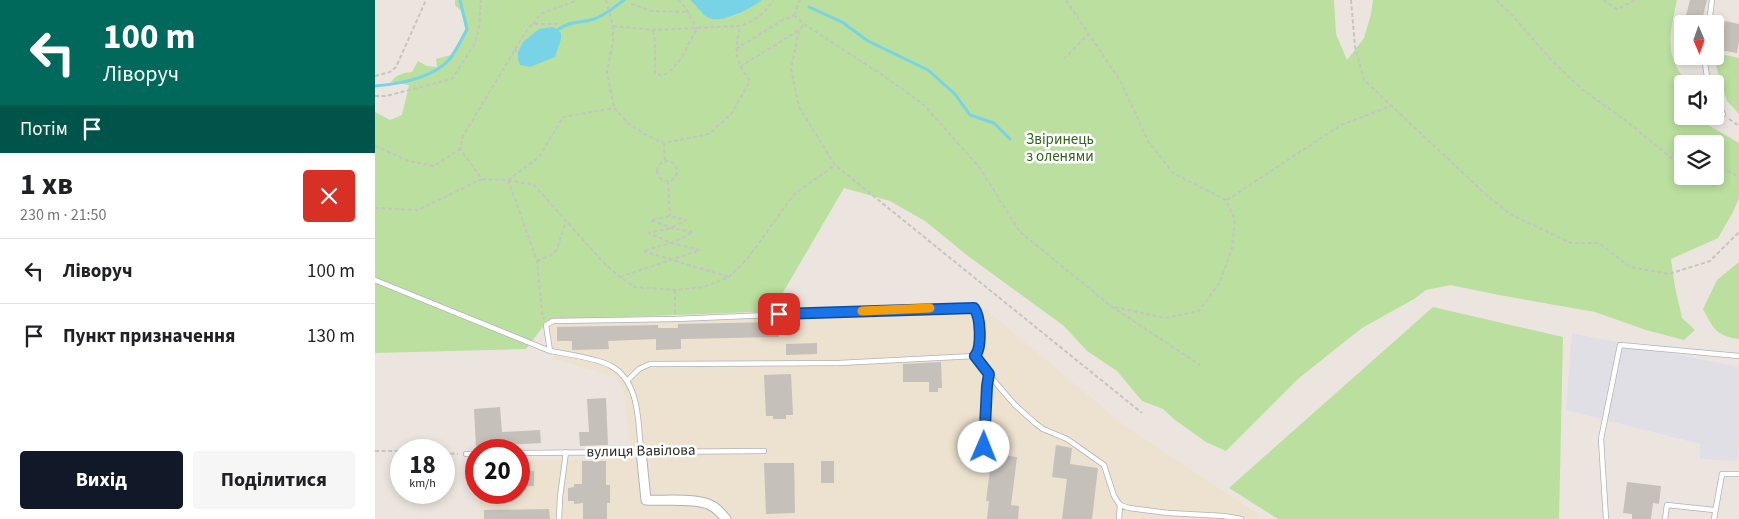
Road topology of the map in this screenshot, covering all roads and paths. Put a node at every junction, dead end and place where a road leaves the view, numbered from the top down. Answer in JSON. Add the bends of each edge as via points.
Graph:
{"nodes":[{"id":1,"x":426,"y":0,"type":"edge"},
{"id":2,"x":481,"y":0,"type":"edge"},
{"id":3,"x":578,"y":0,"type":"edge"},
{"id":4,"x":678,"y":0,"type":"edge"},
{"id":5,"x":685,"y":0,"type":"edge"},
{"id":6,"x":773,"y":0,"type":"edge"},
{"id":7,"x":800,"y":0,"type":"edge"},
{"id":8,"x":1066,"y":0,"type":"edge"},
{"id":9,"x":1351,"y":0,"type":"edge"},
{"id":10,"x":1496,"y":0,"type":"edge"},
{"id":11,"x":1603,"y":0,"type":"edge"},
{"id":12,"x":1637,"y":0,"type":"edge"},
{"id":13,"x":1712,"y":0,"type":"edge"},
{"id":14,"x":607,"y":1,"type":"edge"},
{"id":15,"x":631,"y":4,"type":"dead end"},
{"id":16,"x":685,"y":7,"type":"junction"},
{"id":17,"x":687,"y":12,"type":"junction"},
{"id":18,"x":794,"y":15,"type":"junction"},
{"id":19,"x":1710,"y":15,"type":"edge"},
{"id":20,"x":533,"y":24,"type":"junction"},
{"id":21,"x":558,"y":24,"type":"dead end"},
{"id":22,"x":804,"y":24,"type":"junction"},
{"id":23,"x":613,"y":26,"type":"junction"},
{"id":24,"x":740,"y":26,"type":"junction"},
{"id":25,"x":697,"y":29,"type":"junction"},
{"id":26,"x":653,"y":30,"type":"junction"},
{"id":27,"x":766,"y":30,"type":"junction"},
{"id":28,"x":799,"y":30,"type":"junction"},
{"id":29,"x":1089,"y":33,"type":"junction"},
{"id":30,"x":767,"y":34,"type":"dead end"},
{"id":31,"x":514,"y":49,"type":"junction"},
{"id":32,"x":736,"y":49,"type":"junction"},
{"id":33,"x":518,"y":52,"type":"dead end"},
{"id":34,"x":1064,"y":59,"type":"dead end"},
{"id":35,"x":740,"y":67,"type":"junction"},
{"id":36,"x":375,"y":76,"type":"edge"},
{"id":37,"x":375,"y":96,"type":"edge"},
{"id":38,"x":1391,"y":106,"type":"junction"},
{"id":39,"x":614,"y":108,"type":"junction"},
{"id":40,"x":1724,"y":115,"type":"edge"},
{"id":41,"x":1739,"y":126,"type":"edge"},
{"id":42,"x":664,"y":143,"type":"junction"},
{"id":43,"x":375,"y":146,"type":"edge"},
{"id":44,"x":460,"y":149,"type":"junction"},
{"id":45,"x":1674,"y":158,"type":"edge"},
{"id":46,"x":665,"y":161,"type":"junction"},
{"id":47,"x":835,"y":165,"type":"junction"},
{"id":48,"x":1724,"y":169,"type":"edge"},
{"id":49,"x":1739,"y":177,"type":"edge"},
{"id":50,"x":482,"y":180,"type":"junction"},
{"id":51,"x":508,"y":180,"type":"junction"},
{"id":52,"x":668,"y":181,"type":"junction"},
{"id":53,"x":1226,"y":200,"type":"junction"},
{"id":54,"x":375,"y":208,"type":"edge"},
{"id":55,"x":670,"y":216,"type":"junction"},
{"id":56,"x":566,"y":220,"type":"junction"},
{"id":57,"x":671,"y":228,"type":"junction"},
{"id":58,"x":1739,"y":232,"type":"edge"},
{"id":59,"x":671,"y":244,"type":"junction"},
{"id":60,"x":669,"y":260,"type":"junction"},
{"id":61,"x":537,"y":261,"type":"junction"},
{"id":62,"x":620,"y":277,"type":"junction"},
{"id":63,"x":729,"y":277,"type":"junction"},
{"id":64,"x":375,"y":280,"type":"edge"},
{"id":65,"x":675,"y":290,"type":"junction"},
{"id":66,"x":1111,"y":306,"type":"junction"},
{"id":67,"x":675,"y":319,"type":"junction"},
{"id":68,"x":546,"y":325,"type":"junction"},
{"id":69,"x":550,"y":351,"type":"junction"},
{"id":70,"x":975,"y":356,"type":"junction"},
{"id":71,"x":1739,"y":356,"type":"edge"},
{"id":72,"x":1200,"y":365,"type":"dead end"},
{"id":73,"x":989,"y":374,"type":"junction"},
{"id":74,"x":627,"y":381,"type":"junction"},
{"id":75,"x":1142,"y":413,"type":"dead end"},
{"id":76,"x":984,"y":447,"type":"dead end"},
{"id":77,"x":375,"y":451,"type":"edge"},
{"id":78,"x":390,"y":451,"type":"edge"},
{"id":79,"x":641,"y":451,"type":"junction"},
{"id":80,"x":764,"y":451,"type":"dead end"},
{"id":81,"x":566,"y":452,"type":"junction"},
{"id":82,"x":530,"y":453,"type":"edge"},
{"id":83,"x":1739,"y":474,"type":"edge"},
{"id":84,"x":1121,"y":505,"type":"junction"},
{"id":85,"x":1714,"y":510,"type":"junction"},
{"id":86,"x":559,"y":519,"type":"edge"},
{"id":87,"x":726,"y":519,"type":"edge"},
{"id":88,"x":1119,"y":519,"type":"edge"},
{"id":89,"x":1241,"y":519,"type":"edge"},
{"id":90,"x":1607,"y":519,"type":"edge"},
{"id":91,"x":1665,"y":519,"type":"edge"},
{"id":92,"x":1713,"y":519,"type":"edge"}],
"edges":[{"from":1,"to":36,"type":"path","via":[[396,67]]},
{"from":2,"to":37,"type":"path","via":[[475,43],[452,79]]},
{"from":3,"to":20,"type":"path","via":[[540,14]]},
{"from":4,"to":16,"type":"path"},
{"from":5,"to":16,"type":"path"},
{"from":6,"to":24,"type":"path","via":[[767,10]]},
{"from":7,"to":18,"type":"path"},
{"from":8,"to":29,"type":"path"},
{"from":9,"to":38,"type":"path","via":[[1355,47],[1364,80]]},
{"from":10,"to":45,"type":"path","via":[[1583,90]]},
{"from":11,"to":12,"type":"path","via":[[1617,9]]},
{"from":13,"to":19,"type":"lane"},
{"from":14,"to":23,"type":"path"},
{"from":15,"to":17,"type":"path","via":[[651,11]]},
{"from":16,"to":17,"type":"path"},
{"from":17,"to":25,"type":"path"},
{"from":18,"to":22,"type":"path"},
{"from":18,"to":27,"type":"path"},
{"from":20,"to":21,"type":"path"},
{"from":20,"to":31,"type":"path"},
{"from":22,"to":28,"type":"path"},
{"from":22,"to":66,"type":"path","via":[[924,105],[979,167],[1020,232]]},
{"from":23,"to":26,"type":"path"},
{"from":23,"to":39,"type":"path","via":[[607,72]]},
{"from":24,"to":25,"type":"path"},
{"from":24,"to":32,"type":"path"},
{"from":25,"to":26,"type":"path"},
{"from":25,"to":26,"type":"path","via":[[681,58],[670,72],[661,76],[655,73]]},
{"from":27,"to":30,"type":"path"},
{"from":27,"to":32,"type":"path"},
{"from":28,"to":35,"type":"path"},
{"from":28,"to":47,"type":"path","via":[[791,69],[799,107]]},
{"from":29,"to":34,"type":"path"},
{"from":29,"to":53,"type":"path","via":[[1121,82],[1148,141],[1173,173]]},
{"from":31,"to":33,"type":"path"},
{"from":31,"to":44,"type":"path","via":[[463,136]]},
{"from":32,"to":35,"type":"path"},
{"from":35,"to":42,"type":"path","via":[[750,82],[733,112],[709,134]]},
{"from":38,"to":53,"type":"path","via":[[1341,125]]},
{"from":38,"to":58,"type":"path","via":[[1510,214],[1571,243],[1599,243],[1630,267],[1669,274],[1709,261]]},
{"from":39,"to":42,"type":"path","via":[[629,124]]},
{"from":39,"to":51,"type":"path","via":[[563,118],[539,157]]},
{"from":40,"to":41,"type":"path"},
{"from":42,"to":46,"type":"path"},
{"from":43,"to":44,"type":"path","via":[[409,161],[434,166]]},
{"from":44,"to":50,"type":"path"},
{"from":46,"to":52,"type":"path","via":[[659,164],[657,171],[661,179]]},
{"from":46,"to":52,"type":"path","via":[[673,162],[677,168],[676,176]]},
{"from":47,"to":63,"type":"path","via":[[794,194],[748,258]]},
{"from":47,"to":75,"type":"path"},
{"from":48,"to":49,"type":"path"},
{"from":50,"to":51,"type":"path"},
{"from":50,"to":54,"type":"path","via":[[418,210]]},
{"from":51,"to":56,"type":"path","via":[[534,185]]},
{"from":51,"to":61,"type":"path"},
{"from":52,"to":55,"type":"path"},
{"from":53,"to":66,"type":"path","via":[[1235,220],[1232,248],[1220,282],[1199,310],[1165,318]]},
{"from":55,"to":57,"type":"path","via":[[686,220]]},
{"from":55,"to":57,"type":"path","via":[[651,220]]},
{"from":56,"to":61,"type":"path","via":[[557,250]]},
{"from":56,"to":62,"type":"path"},
{"from":57,"to":59,"type":"path","via":[[649,233]]},
{"from":57,"to":59,"type":"path","via":[[693,232]]},
{"from":59,"to":60,"type":"path","via":[[643,251]]},
{"from":59,"to":60,"type":"path","via":[[700,250]]},
{"from":60,"to":62,"type":"path"},
{"from":60,"to":63,"type":"path"},
{"from":61,"to":68,"type":"path"},
{"from":62,"to":65,"type":"path","via":[[635,287]]},
{"from":63,"to":65,"type":"path","via":[[704,287]]},
{"from":64,"to":69,"type":"lane"},
{"from":65,"to":67,"type":"path"},
{"from":66,"to":72,"type":"path"},
{"from":67,"to":68,"type":"lane","via":[[553,321]]},
{"from":67,"to":70,"type":"lane","via":[[969,307],[974,308],[978,317],[979,352]]},
{"from":68,"to":69,"type":"lane"},
{"from":69,"to":74,"type":"lane","via":[[610,365]]},
{"from":70,"to":73,"type":"lane"},
{"from":70,"to":74,"type":"lane","via":[[839,362],[650,364],[639,368]]},
{"from":71,"to":90,"type":"lane","via":[[1620,345],[1601,439]]},
{"from":73,"to":76,"type":"lane"},
{"from":73,"to":84,"type":"lane","via":[[1035,423],[1067,439],[1104,465],[1114,496]]},
{"from":74,"to":79,"type":"lane","via":[[636,408]]},
{"from":77,"to":78,"type":"path"},
{"from":79,"to":80,"type":"lane","name":"вулиця Вавілова"},
{"from":79,"to":81,"type":"lane","name":"вулиця Вавілова"},
{"from":79,"to":87,"type":"street","via":[[646,500],[708,504],[718,509]]},
{"from":81,"to":82,"type":"lane","name":"вулиця Вавілова"},
{"from":81,"to":86,"type":"lane"},
{"from":83,"to":85,"type":"lane","via":[[1722,474]]},
{"from":84,"to":88,"type":"lane"},
{"from":84,"to":89,"type":"lane","via":[[1168,514]]},
{"from":85,"to":91,"type":"lane","via":[[1667,505]]},
{"from":85,"to":92,"type":"lane"}]}
